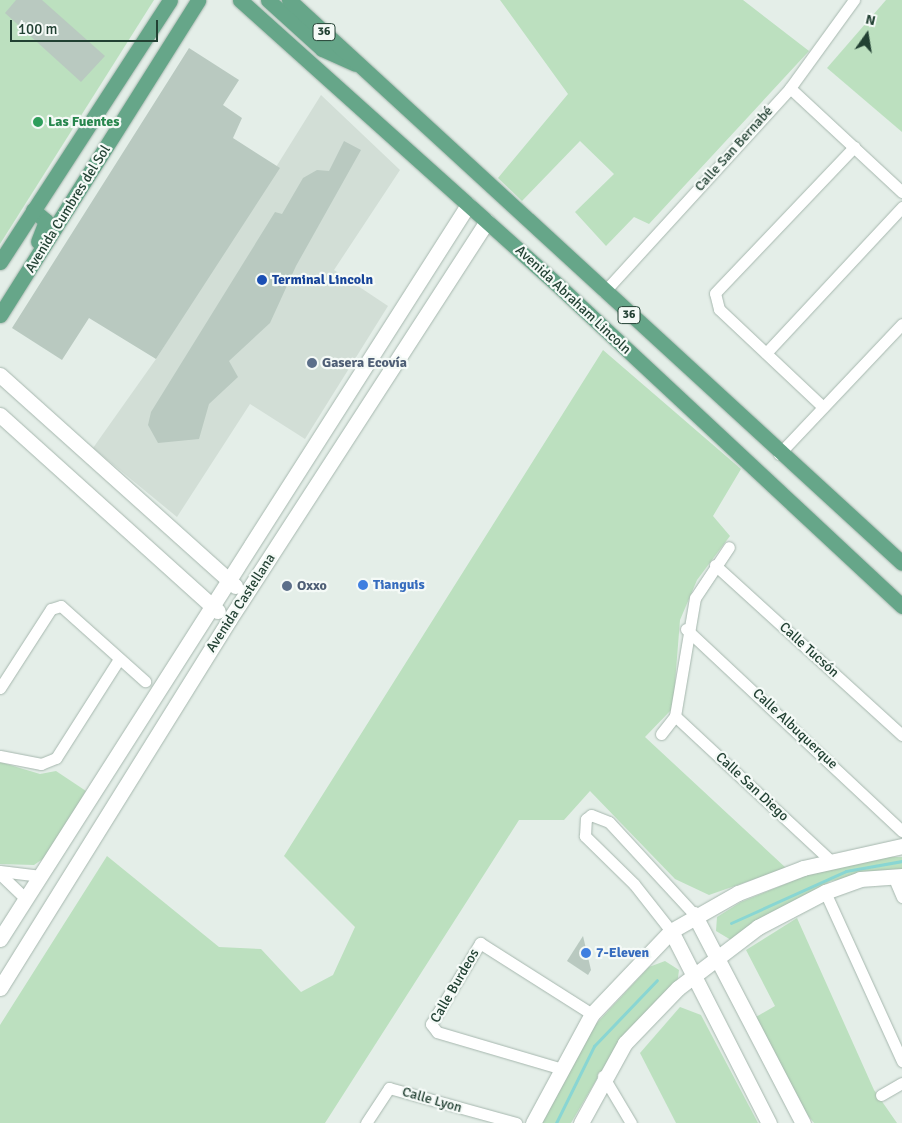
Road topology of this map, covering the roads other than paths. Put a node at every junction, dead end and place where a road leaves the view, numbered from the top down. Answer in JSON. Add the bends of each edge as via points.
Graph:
{"nodes":[{"id":1,"x":170,"y":0,"type":"edge"},
{"id":2,"x":198,"y":0,"type":"edge"},
{"id":3,"x":240,"y":0,"type":"edge"},
{"id":4,"x":268,"y":0,"type":"edge"},
{"id":5,"x":289,"y":0,"type":"edge"},
{"id":6,"x":854,"y":0,"type":"edge"},
{"id":7,"x":358,"y":65,"type":"junction"},
{"id":8,"x":790,"y":88,"type":"junction"},
{"id":9,"x":854,"y":147,"type":"junction"},
{"id":10,"x":902,"y":192,"type":"edge"},
{"id":11,"x":468,"y":204,"type":"junction"},
{"id":12,"x":902,"y":207,"type":"edge"},
{"id":13,"x":34,"y":210,"type":"junction"},
{"id":14,"x":525,"y":219,"type":"junction"},
{"id":15,"x":487,"y":221,"type":"junction"},
{"id":16,"x":508,"y":240,"type":"junction"},
{"id":17,"x":0,"y":262,"type":"edge"},
{"id":18,"x":17,"y":288,"type":"junction"},
{"id":19,"x":604,"y":292,"type":"junction"},
{"id":20,"x":0,"y":315,"type":"edge"},
{"id":21,"x":902,"y":324,"type":"edge"},
{"id":22,"x":766,"y":353,"type":"junction"},
{"id":23,"x":0,"y":375,"type":"edge"},
{"id":24,"x":823,"y":407,"type":"junction"},
{"id":25,"x":0,"y":415,"type":"edge"},
{"id":26,"x":49,"y":420,"type":"junction"},
{"id":27,"x":34,"y":444,"type":"junction"},
{"id":28,"x":779,"y":454,"type":"junction"},
{"id":29,"x":729,"y":547,"type":"dead end"},
{"id":30,"x":902,"y":563,"type":"edge"},
{"id":31,"x":715,"y":565,"type":"junction"},
{"id":32,"x":228,"y":581,"type":"junction"},
{"id":33,"x":246,"y":595,"type":"junction"},
{"id":34,"x":212,"y":605,"type":"junction"},
{"id":35,"x":902,"y":606,"type":"edge"},
{"id":36,"x":229,"y":620,"type":"junction"},
{"id":37,"x":686,"y":629,"type":"junction"},
{"id":38,"x":119,"y":659,"type":"junction"},
{"id":39,"x":144,"y":681,"type":"dead end"},
{"id":40,"x":0,"y":688,"type":"edge"},
{"id":41,"x":152,"y":703,"type":"junction"},
{"id":42,"x":171,"y":715,"type":"junction"},
{"id":43,"x":675,"y":716,"type":"junction"},
{"id":44,"x":660,"y":734,"type":"dead end"},
{"id":45,"x":902,"y":735,"type":"edge"},
{"id":46,"x":0,"y":756,"type":"edge"},
{"id":47,"x":902,"y":830,"type":"edge"},
{"id":48,"x":902,"y":846,"type":"edge"},
{"id":49,"x":829,"y":859,"type":"junction"},
{"id":50,"x":0,"y":873,"type":"edge"},
{"id":51,"x":41,"y":876,"type":"junction"},
{"id":52,"x":898,"y":876,"type":"edge"},
{"id":53,"x":825,"y":892,"type":"junction"},
{"id":54,"x":902,"y":897,"type":"edge"},
{"id":55,"x":25,"y":898,"type":"junction"},
{"id":56,"x":694,"y":914,"type":"junction"},
{"id":57,"x":671,"y":931,"type":"junction"},
{"id":58,"x":0,"y":939,"type":"edge"},
{"id":59,"x":719,"y":957,"type":"junction"},
{"id":60,"x":696,"y":975,"type":"junction"},
{"id":61,"x":0,"y":988,"type":"edge"},
{"id":62,"x":592,"y":1014,"type":"junction"},
{"id":63,"x":902,"y":1061,"type":"edge"},
{"id":64,"x":559,"y":1068,"type":"junction"},
{"id":65,"x":603,"y":1076,"type":"junction"},
{"id":66,"x":902,"y":1083,"type":"edge"},
{"id":67,"x":881,"y":1095,"type":"dead end"},
{"id":68,"x":366,"y":1123,"type":"edge"},
{"id":69,"x":516,"y":1123,"type":"edge"},
{"id":70,"x":533,"y":1123,"type":"edge"},
{"id":71,"x":581,"y":1123,"type":"edge"},
{"id":72,"x":631,"y":1123,"type":"edge"},
{"id":73,"x":769,"y":1123,"type":"edge"},
{"id":74,"x":803,"y":1123,"type":"edge"}],
"edges":[{"from":1,"to":13,"type":"main road","name":"Avenida Cumbres del Sol"},
{"from":2,"to":18,"type":"main road","name":"Avenida Cumbres del Sol"},
{"from":3,"to":11,"type":"main road","name":"Avenida Abraham Lincoln","number":"36"},
{"from":4,"to":7,"type":"main road","via":[[335,58]]},
{"from":5,"to":7,"type":"main road","number":"36"},
{"from":6,"to":8,"type":"street","name":"Calle San Bernabé"},
{"from":7,"to":14,"type":"main road","number":"36"},
{"from":8,"to":9,"type":"street"},
{"from":8,"to":19,"type":"street","name":"Calle San Bernabé"},
{"from":9,"to":10,"type":"street"},
{"from":9,"to":22,"type":"street","via":[[715,293],[720,309]]},
{"from":11,"to":15,"type":"main road","name":"Avenida Abraham Lincoln","number":"36"},
{"from":11,"to":32,"type":"street","name":"Avenida Castellana"},
{"from":12,"to":22,"type":"street"},
{"from":13,"to":17,"type":"main road","name":"Avenida Cumbres del Sol"},
{"from":13,"to":18,"type":"main road","via":[[46,225]]},
{"from":14,"to":16,"type":"main road"},
{"from":14,"to":19,"type":"main road","number":"36"},
{"from":15,"to":16,"type":"main road","name":"Avenida Abraham Lincoln","number":"36"},
{"from":15,"to":33,"type":"street","name":"Avenida Castellana"},
{"from":16,"to":35,"type":"main road","name":"Avenida Abraham Lincoln","number":"36"},
{"from":18,"to":20,"type":"main road","name":"Avenida Cumbres del Sol"},
{"from":19,"to":28,"type":"main road","number":"36"},
{"from":21,"to":24,"type":"street"},
{"from":22,"to":24,"type":"street"},
{"from":23,"to":26,"type":"street"},
{"from":24,"to":28,"type":"street"},
{"from":25,"to":27,"type":"street"},
{"from":26,"to":27,"type":"street"},
{"from":26,"to":32,"type":"street"},
{"from":27,"to":34,"type":"street"},
{"from":28,"to":30,"type":"main road","number":"36"},
{"from":29,"to":31,"type":"street"},
{"from":31,"to":37,"type":"street","via":[[695,598]]},
{"from":31,"to":45,"type":"street","name":"Calle Tucsón"},
{"from":32,"to":33,"type":"street"},
{"from":32,"to":34,"type":"street","name":"Avenida Castellana"},
{"from":33,"to":36,"type":"street","name":"Avenida Castellana"},
{"from":34,"to":36,"type":"street"},
{"from":34,"to":41,"type":"street","name":"Avenida Castellana"},
{"from":36,"to":42,"type":"street","name":"Avenida Castellana"},
{"from":37,"to":43,"type":"street"},
{"from":37,"to":47,"type":"street","name":"Calle Albuquerque"},
{"from":38,"to":39,"type":"street"},
{"from":38,"to":40,"type":"street","via":[[65,607],[54,607]]},
{"from":38,"to":46,"type":"street","via":[[56,758],[41,764]]},
{"from":41,"to":42,"type":"street"},
{"from":41,"to":51,"type":"street","name":"Avenida Castellana"},
{"from":42,"to":61,"type":"street","name":"Avenida Castellana"},
{"from":43,"to":44,"type":"street"},
{"from":43,"to":49,"type":"street","name":"Calle San Diego"},
{"from":48,"to":49,"type":"street"},
{"from":49,"to":56,"type":"street"},
{"from":50,"to":51,"type":"street"},
{"from":50,"to":55,"type":"street"},
{"from":51,"to":55,"type":"street","name":"Avenida Castellana"},
{"from":52,"to":53,"type":"street","via":[[860,879]]},
{"from":52,"to":54,"type":"street"},
{"from":53,"to":59,"type":"street","via":[[758,928]]},
{"from":53,"to":63,"type":"street"},
{"from":55,"to":58,"type":"street","name":"Avenida Castellana"},
{"from":56,"to":57,"type":"street"},
{"from":56,"to":57,"type":"street","via":[[610,822],[591,815],[586,819],[586,836],[634,884]]},
{"from":56,"to":59,"type":"street"},
{"from":57,"to":60,"type":"street"},
{"from":57,"to":62,"type":"street"},
{"from":59,"to":60,"type":"street"},
{"from":59,"to":74,"type":"street"},
{"from":60,"to":65,"type":"street","via":[[625,1043]]},
{"from":60,"to":73,"type":"street","via":[[748,1089]]},
{"from":62,"to":64,"type":"street"},
{"from":62,"to":64,"type":"street","name":"Calle Burdeos","via":[[480,943],[431,1024],[437,1032]]},
{"from":64,"to":70,"type":"street"},
{"from":65,"to":71,"type":"street"},
{"from":65,"to":72,"type":"street"},
{"from":66,"to":67,"type":"street"},
{"from":68,"to":69,"type":"street","name":"Calle Lyon","via":[[389,1088]]}]}
